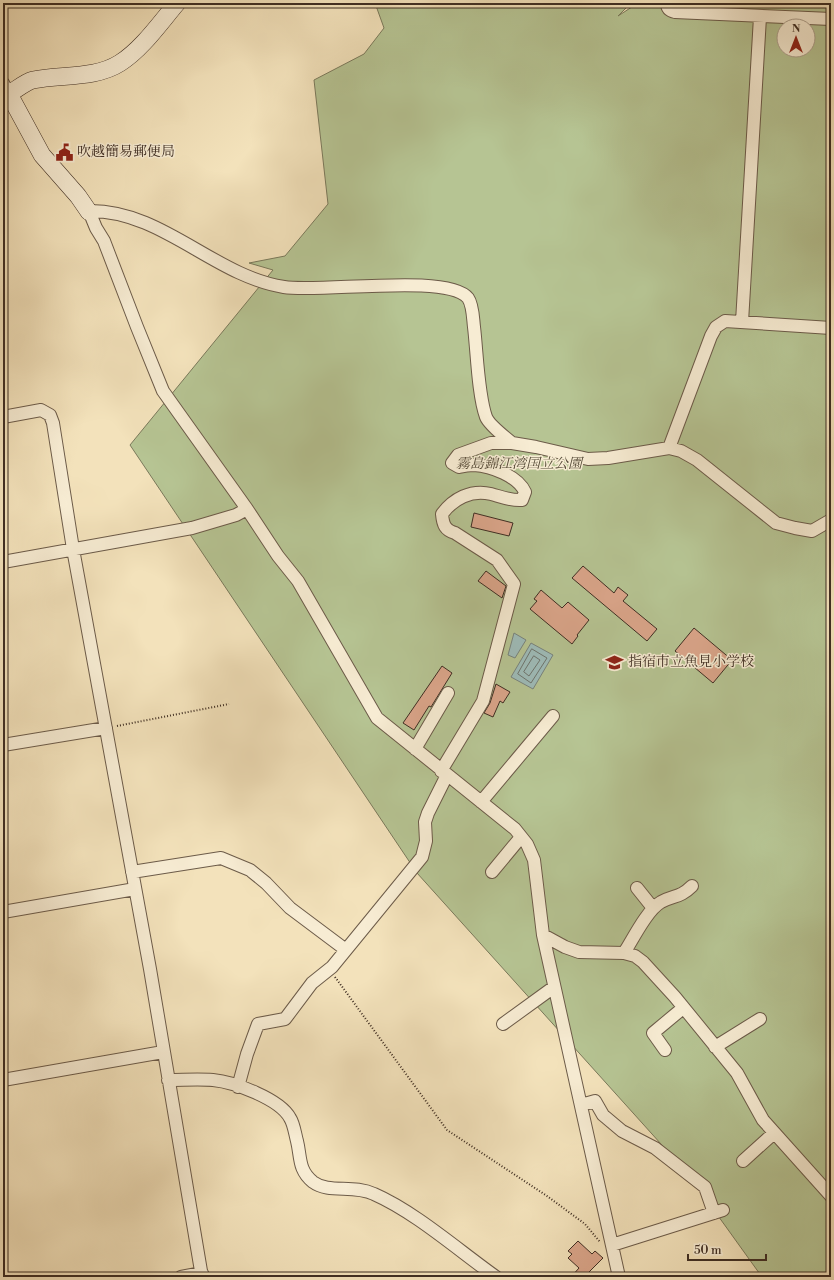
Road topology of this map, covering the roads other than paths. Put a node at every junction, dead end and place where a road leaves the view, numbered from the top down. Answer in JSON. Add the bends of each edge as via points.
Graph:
{"nodes":[{"id":1,"x":177,"y":3,"type":"edge"},
{"id":2,"x":667,"y":3,"type":"edge"},
{"id":3,"x":760,"y":17,"type":"junction"},
{"id":4,"x":831,"y":19,"type":"edge"},
{"id":5,"x":5,"y":92,"type":"edge"},
{"id":6,"x":89,"y":212,"type":"junction"},
{"id":7,"x":742,"y":322,"type":"junction"},
{"id":8,"x":831,"y":328,"type":"edge"},
{"id":9,"x":4,"y":415,"type":"edge"},
{"id":10,"x":512,"y":443,"type":"junction"},
{"id":11,"x":669,"y":448,"type":"junction"},
{"id":12,"x":247,"y":508,"type":"junction"},
{"id":13,"x":831,"y":520,"type":"edge"},
{"id":14,"x":73,"y":549,"type":"junction"},
{"id":15,"x":3,"y":562,"type":"edge"},
{"id":16,"x":448,"y":693,"type":"dead end"},
{"id":17,"x":553,"y":716,"type":"dead end"},
{"id":18,"x":106,"y":728,"type":"junction"},
{"id":19,"x":3,"y":746,"type":"edge"},
{"id":20,"x":415,"y":749,"type":"junction"},
{"id":21,"x":444,"y":773,"type":"junction"},
{"id":22,"x":481,"y":802,"type":"junction"},
{"id":23,"x":521,"y":837,"type":"junction"},
{"id":24,"x":132,"y":872,"type":"junction"},
{"id":25,"x":492,"y":872,"type":"dead end"},
{"id":26,"x":692,"y":886,"type":"dead end"},
{"id":27,"x":637,"y":888,"type":"dead end"},
{"id":28,"x":135,"y":889,"type":"junction"},
{"id":29,"x":653,"y":908,"type":"junction"},
{"id":30,"x":3,"y":912,"type":"edge"},
{"id":31,"x":543,"y":935,"type":"junction"},
{"id":32,"x":346,"y":950,"type":"junction"},
{"id":33,"x":624,"y":953,"type":"junction"},
{"id":34,"x":554,"y":987,"type":"junction"},
{"id":35,"x":683,"y":1008,"type":"junction"},
{"id":36,"x":760,"y":1019,"type":"dead end"},
{"id":37,"x":503,"y":1024,"type":"dead end"},
{"id":38,"x":715,"y":1047,"type":"junction"},
{"id":39,"x":665,"y":1050,"type":"dead end"},
{"id":40,"x":163,"y":1052,"type":"junction"},
{"id":41,"x":3,"y":1080,"type":"edge"},
{"id":42,"x":168,"y":1080,"type":"junction"},
{"id":43,"x":238,"y":1086,"type":"junction"},
{"id":44,"x":580,"y":1105,"type":"junction"},
{"id":45,"x":774,"y":1133,"type":"junction"},
{"id":46,"x":743,"y":1161,"type":"dead end"},
{"id":47,"x":831,"y":1196,"type":"edge"},
{"id":48,"x":612,"y":1247,"type":"junction"},
{"id":49,"x":202,"y":1275,"type":"edge"},
{"id":50,"x":181,"y":1277,"type":"edge"},
{"id":51,"x":496,"y":1277,"type":"edge"},
{"id":52,"x":619,"y":1277,"type":"edge"}],
"edges":[{"from":1,"to":5,"type":"street","via":[[132,54],[119,64],[90,73],[31,81]]},
{"from":2,"to":3,"type":"street","via":[[670,11],[675,12]]},
{"from":3,"to":4,"type":"street"},
{"from":3,"to":7,"type":"street"},
{"from":5,"to":6,"type":"street","via":[[42,155]]},
{"from":6,"to":10,"type":"street","via":[[118,212],[152,225],[231,269],[265,284],[285,288],[413,285],[444,287],[463,294],[469,300],[473,318],[487,419]]},
{"from":6,"to":12,"type":"street","via":[[104,240],[163,390]]},
{"from":7,"to":8,"type":"street"},
{"from":7,"to":11,"type":"street","via":[[725,321],[716,327]]},
{"from":9,"to":14,"type":"street","via":[[41,410],[50,415]]},
{"from":10,"to":11,"type":"street","via":[[588,459]]},
{"from":10,"to":21,"type":"street","via":[[491,443],[458,455],[452,463],[459,467],[474,465],[488,468],[513,478],[522,485],[525,492],[522,500],[514,501],[490,494],[475,493],[450,503],[442,514],[443,525],[448,531],[456,533],[497,560],[514,584],[483,701]]},
{"from":11,"to":13,"type":"street","via":[[681,451],[696,460],[776,523],[812,531]]},
{"from":12,"to":14,"type":"street","via":[[236,515],[192,528]]},
{"from":12,"to":20,"type":"street","via":[[278,556],[298,581],[377,718]]},
{"from":14,"to":15,"type":"street"},
{"from":14,"to":18,"type":"street"},
{"from":16,"to":20,"type":"street"},
{"from":17,"to":22,"type":"street"},
{"from":18,"to":19,"type":"street"},
{"from":18,"to":24,"type":"street"},
{"from":20,"to":21,"type":"street"},
{"from":21,"to":22,"type":"street"},
{"from":21,"to":32,"type":"street","via":[[425,822],[426,841],[422,856]]},
{"from":22,"to":23,"type":"street","via":[[515,829]]},
{"from":23,"to":25,"type":"street"},
{"from":23,"to":31,"type":"street","via":[[534,860]]},
{"from":24,"to":28,"type":"street"},
{"from":24,"to":32,"type":"street","via":[[221,858],[250,870],[290,908]]},
{"from":26,"to":29,"type":"street","via":[[683,895],[661,902]]},
{"from":27,"to":29,"type":"street"},
{"from":28,"to":30,"type":"street"},
{"from":28,"to":40,"type":"street"},
{"from":29,"to":33,"type":"street"},
{"from":31,"to":33,"type":"street","via":[[565,948],[579,952]]},
{"from":31,"to":34,"type":"street"},
{"from":32,"to":43,"type":"street","via":[[332,967],[312,983],[285,1019],[258,1024]]},
{"from":33,"to":35,"type":"street","via":[[643,962]]},
{"from":34,"to":37,"type":"street"},
{"from":34,"to":44,"type":"street"},
{"from":35,"to":38,"type":"street"},
{"from":35,"to":39,"type":"street","via":[[653,1033]]},
{"from":36,"to":38,"type":"street"},
{"from":38,"to":45,"type":"street","via":[[744,1084],[757,1111]]},
{"from":40,"to":41,"type":"street"},
{"from":40,"to":42,"type":"street"},
{"from":42,"to":43,"type":"street","via":[[214,1080]]},
{"from":42,"to":49,"type":"street"},
{"from":43,"to":51,"type":"street","via":[[280,1105],[291,1118],[300,1165],[312,1181],[326,1189],[349,1188],[373,1193],[422,1222]]},
{"from":44,"to":48,"type":"street"},
{"from":44,"to":48,"type":"street","via":[[595,1101],[603,1115],[622,1132],[655,1148],[696,1178],[705,1186],[719,1212]]},
{"from":45,"to":46,"type":"street"},
{"from":45,"to":47,"type":"street"},
{"from":48,"to":52,"type":"street"},
{"from":49,"to":50,"type":"street"}]}
